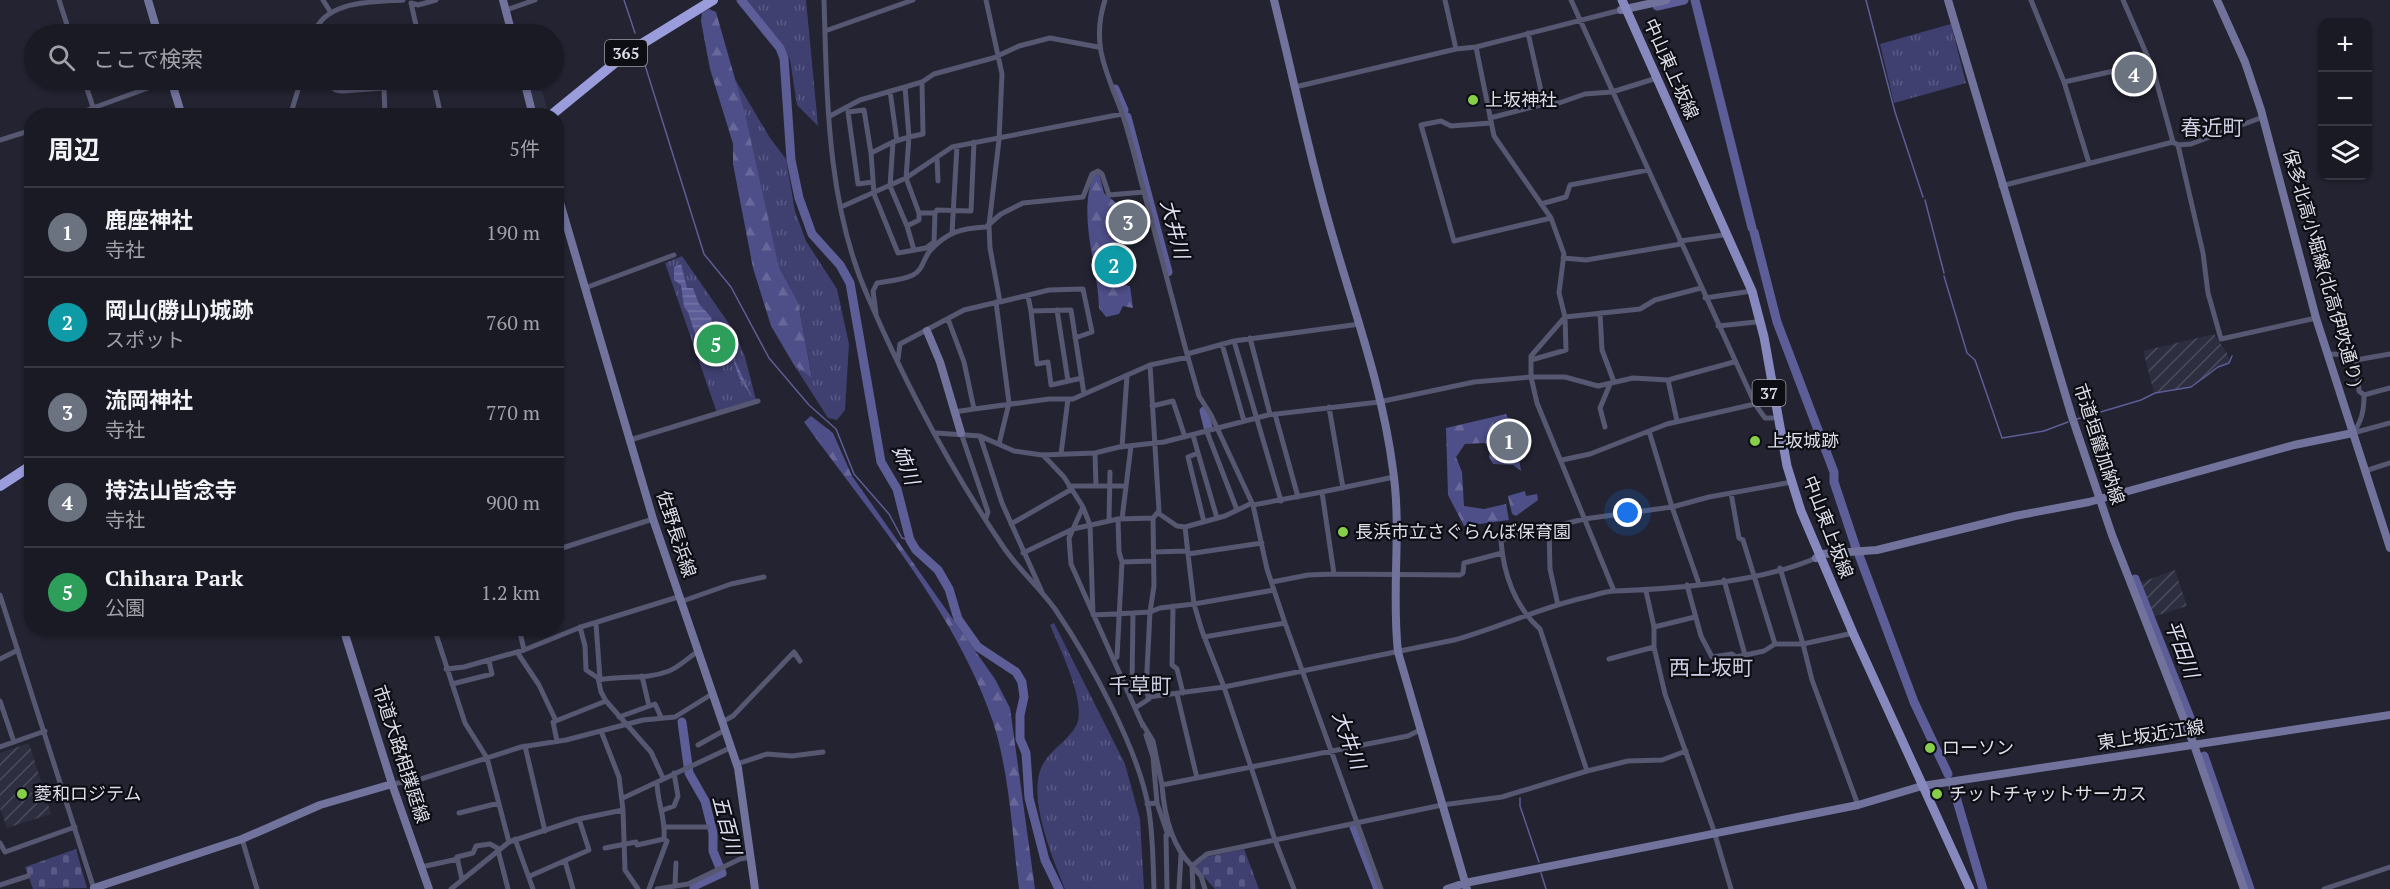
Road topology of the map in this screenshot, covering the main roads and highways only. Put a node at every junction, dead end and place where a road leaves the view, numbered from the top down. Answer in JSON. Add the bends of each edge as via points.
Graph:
{"nodes":[{"id":1,"x":1617,"y":0,"type":"edge"},
{"id":2,"x":712,"y":1,"type":"edge"},
{"id":3,"x":1623,"y":6,"type":"edge"},
{"id":4,"x":1655,"y":79,"type":"junction"},
{"id":5,"x":560,"y":108,"type":"edge"},
{"id":6,"x":1749,"y":292,"type":"junction"},
{"id":7,"x":24,"y":470,"type":"edge"},
{"id":8,"x":1789,"y":483,"type":"junction"},
{"id":9,"x":0,"y":486,"type":"edge"},
{"id":10,"x":1919,"y":786,"type":"junction"},
{"id":11,"x":1964,"y":889,"type":"edge"},
{"id":12,"x":1970,"y":889,"type":"edge"}],
"edges":[{"from":1,"to":3,"type":"main road","name":"中山東上坂線","number":"37"},
{"from":2,"to":5,"type":"highway","number":"365","via":[[627,52]]},
{"from":3,"to":4,"type":"main road","name":"中山東上坂線","number":"37"},
{"from":4,"to":6,"type":"main road","name":"中山東上坂線","number":"37"},
{"from":4,"to":6,"type":"main road","name":"中山東上坂線","number":"37"},
{"from":6,"to":8,"type":"main road","name":"中山東上坂線","number":"37","via":[[1772,418]]},
{"from":6,"to":8,"type":"main road","name":"中山東上坂線","number":"37","via":[[1764,337]]},
{"from":7,"to":9,"type":"highway"},
{"from":8,"to":10,"type":"main road","name":"中山東上坂線","number":"37"},
{"from":10,"to":11,"type":"main road","name":"中山東上坂線","number":"37"},
{"from":10,"to":12,"type":"main road","name":"中山東上坂線","number":"37"}]}
